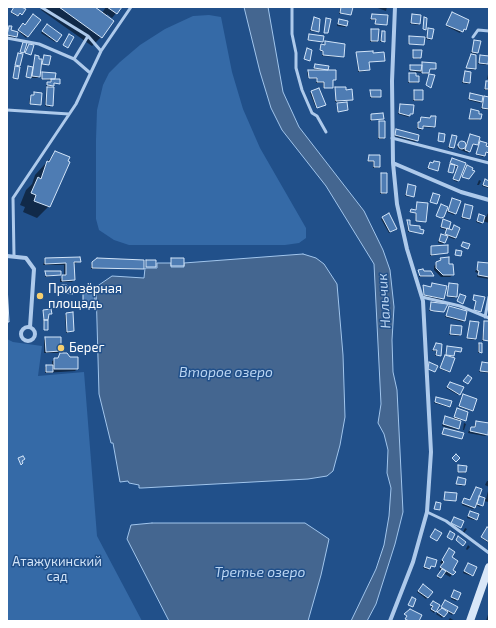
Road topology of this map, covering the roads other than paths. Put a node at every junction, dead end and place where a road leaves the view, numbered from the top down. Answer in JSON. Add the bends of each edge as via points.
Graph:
{"nodes":[{"id":1,"x":40,"y":7,"type":"edge"},
{"id":2,"x":131,"y":7,"type":"edge"},
{"id":3,"x":292,"y":7,"type":"edge"},
{"id":4,"x":395,"y":7,"type":"edge"},
{"id":5,"x":489,"y":31,"type":"edge"},
{"id":6,"x":88,"y":36,"type":"junction"},
{"id":7,"x":473,"y":37,"type":"dead end"},
{"id":8,"x":7,"y":38,"type":"edge"},
{"id":9,"x":101,"y":51,"type":"junction"},
{"id":10,"x":74,"y":59,"type":"junction"},
{"id":11,"x":89,"y":72,"type":"junction"},
{"id":12,"x":7,"y":110,"type":"edge"},
{"id":13,"x":69,"y":114,"type":"junction"},
{"id":14,"x":326,"y":132,"type":"dead end"},
{"id":15,"x":392,"y":138,"type":"junction"},
{"id":16,"x":393,"y":163,"type":"junction"},
{"id":17,"x":489,"y":163,"type":"edge"},
{"id":18,"x":489,"y":200,"type":"edge"},
{"id":19,"x":7,"y":256,"type":"edge"},
{"id":20,"x":14,"y":256,"type":"junction"},
{"id":21,"x":422,"y":297,"type":"junction"},
{"id":22,"x":489,"y":297,"type":"edge"},
{"id":23,"x":485,"y":317,"type":"junction"},
{"id":24,"x":489,"y":318,"type":"edge"},
{"id":25,"x":30,"y":327,"type":"dead end"},
{"id":26,"x":428,"y":512,"type":"junction"},
{"id":27,"x":489,"y":553,"type":"edge"},
{"id":28,"x":489,"y":567,"type":"edge"},
{"id":29,"x":390,"y":621,"type":"edge"},
{"id":30,"x":470,"y":621,"type":"edge"}],
"edges":[{"from":1,"to":6,"type":"lane"},
{"from":2,"to":9,"type":"lane"},
{"from":3,"to":14,"type":"lane","via":[[296,68],[312,113]]},
{"from":4,"to":15,"type":"street"},
{"from":5,"to":7,"type":"lane","via":[[478,30]]},
{"from":6,"to":9,"type":"lane"},
{"from":6,"to":10,"type":"lane"},
{"from":8,"to":10,"type":"lane","via":[[39,44]]},
{"from":9,"to":11,"type":"lane"},
{"from":10,"to":11,"type":"lane"},
{"from":11,"to":13,"type":"lane","via":[[76,104]]},
{"from":12,"to":13,"type":"lane"},
{"from":13,"to":20,"type":"lane","via":[[13,198]]},
{"from":15,"to":16,"type":"street"},
{"from":15,"to":17,"type":"lane"},
{"from":16,"to":18,"type":"street","via":[[461,192]]},
{"from":16,"to":21,"type":"street","via":[[397,204],[407,249]]},
{"from":19,"to":20,"type":"street"},
{"from":20,"to":25,"type":"street","via":[[26,258],[34,268]]},
{"from":21,"to":23,"type":"lane","via":[[460,306]]},
{"from":21,"to":26,"type":"street","via":[[431,452]]},
{"from":22,"to":23,"type":"lane"},
{"from":23,"to":24,"type":"lane"},
{"from":26,"to":27,"type":"lane","via":[[446,521]]},
{"from":26,"to":29,"type":"street","via":[[413,562]]},
{"from":28,"to":30,"type":"street"}]}
